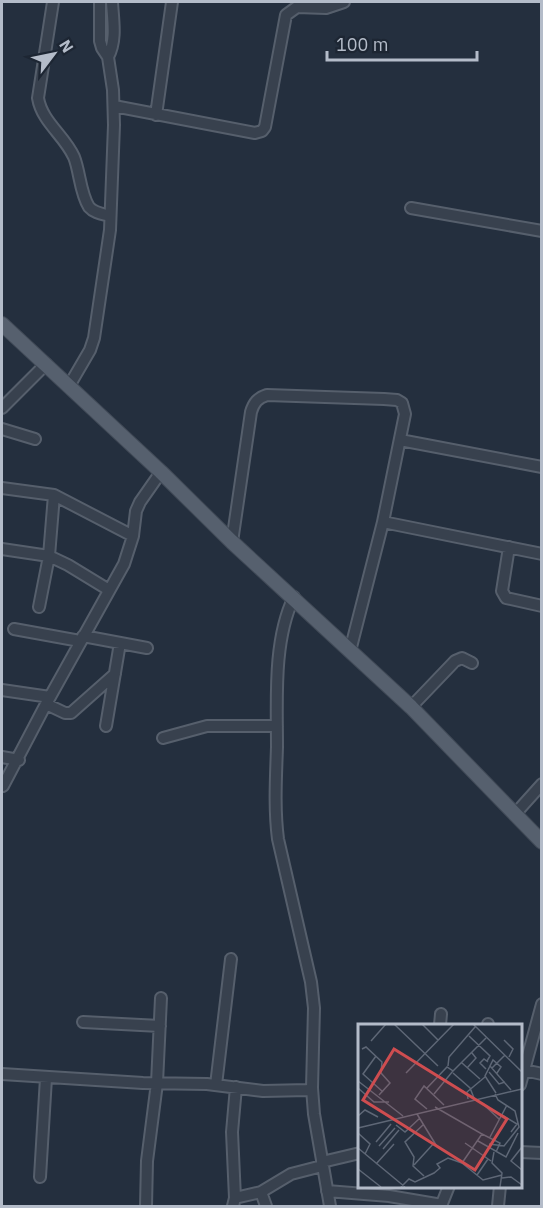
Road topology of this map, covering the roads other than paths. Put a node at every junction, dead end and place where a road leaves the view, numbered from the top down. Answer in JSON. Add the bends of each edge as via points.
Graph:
{"nodes":[{"id":1,"x":53,"y":2,"type":"edge"},
{"id":2,"x":100,"y":2,"type":"edge"},
{"id":3,"x":112,"y":2,"type":"edge"},
{"id":4,"x":172,"y":2,"type":"edge"},
{"id":5,"x":344,"y":2,"type":"edge"},
{"id":6,"x":108,"y":57,"type":"junction"},
{"id":7,"x":114,"y":106,"type":"junction"},
{"id":8,"x":156,"y":115,"type":"junction"},
{"id":9,"x":411,"y":208,"type":"dead end"},
{"id":10,"x":110,"y":216,"type":"junction"},
{"id":11,"x":542,"y":231,"type":"edge"},
{"id":12,"x":2,"y":324,"type":"edge"},
{"id":13,"x":46,"y":364,"type":"junction"},
{"id":14,"x":69,"y":386,"type":"junction"},
{"id":15,"x":2,"y":408,"type":"edge"},
{"id":16,"x":2,"y":429,"type":"edge"},
{"id":17,"x":35,"y":439,"type":"dead end"},
{"id":18,"x":399,"y":440,"type":"junction"},
{"id":19,"x":542,"y":467,"type":"edge"},
{"id":20,"x":161,"y":472,"type":"junction"},
{"id":21,"x":2,"y":488,"type":"edge"},
{"id":22,"x":54,"y":495,"type":"junction"},
{"id":23,"x":383,"y":522,"type":"junction"},
{"id":24,"x":133,"y":536,"type":"junction"},
{"id":25,"x":232,"y":542,"type":"junction"},
{"id":26,"x":509,"y":547,"type":"junction"},
{"id":27,"x":2,"y":549,"type":"edge"},
{"id":28,"x":542,"y":554,"type":"edge"},
{"id":29,"x":49,"y":556,"type":"junction"},
{"id":30,"x":109,"y":590,"type":"junction"},
{"id":31,"x":294,"y":597,"type":"junction"},
{"id":32,"x":542,"y":606,"type":"edge"},
{"id":33,"x":39,"y":607,"type":"dead end"},
{"id":34,"x":14,"y":629,"type":"dead end"},
{"id":35,"x":82,"y":639,"type":"junction"},
{"id":36,"x":120,"y":643,"type":"junction"},
{"id":37,"x":147,"y":648,"type":"dead end"},
{"id":38,"x":350,"y":651,"type":"junction"},
{"id":39,"x":472,"y":663,"type":"dead end"},
{"id":40,"x":115,"y":674,"type":"junction"},
{"id":41,"x":2,"y":690,"type":"edge"},
{"id":42,"x":48,"y":700,"type":"junction"},
{"id":43,"x":411,"y":707,"type":"junction"},
{"id":44,"x":106,"y":726,"type":"dead end"},
{"id":45,"x":277,"y":726,"type":"junction"},
{"id":46,"x":163,"y":738,"type":"dead end"},
{"id":47,"x":2,"y":757,"type":"edge"},
{"id":48,"x":19,"y":760,"type":"junction"},
{"id":49,"x":542,"y":783,"type":"edge"},
{"id":50,"x":3,"y":786,"type":"dead end"},
{"id":51,"x":515,"y":814,"type":"junction"},
{"id":52,"x":542,"y":842,"type":"edge"},
{"id":53,"x":231,"y":959,"type":"dead end"},
{"id":54,"x":161,"y":998,"type":"dead end"},
{"id":55,"x":542,"y":1004,"type":"edge"},
{"id":56,"x":83,"y":1022,"type":"dead end"},
{"id":57,"x":160,"y":1026,"type":"junction"},
{"id":58,"x":524,"y":1070,"type":"junction"},
{"id":59,"x":2,"y":1074,"type":"edge"},
{"id":60,"x":542,"y":1074,"type":"edge"},
{"id":61,"x":46,"y":1078,"type":"junction"},
{"id":62,"x":522,"y":1078,"type":"edge"},
{"id":63,"x":158,"y":1083,"type":"junction"},
{"id":64,"x":216,"y":1085,"type":"junction"},
{"id":65,"x":236,"y":1087,"type":"junction"},
{"id":66,"x":312,"y":1089,"type":"junction"},
{"id":67,"x":522,"y":1152,"type":"edge"},
{"id":68,"x":358,"y":1154,"type":"edge"},
{"id":69,"x":542,"y":1154,"type":"edge"},
{"id":70,"x":322,"y":1164,"type":"junction"},
{"id":71,"x":40,"y":1177,"type":"dead end"},
{"id":72,"x":448,"y":1187,"type":"edge"},
{"id":73,"x":500,"y":1187,"type":"edge"},
{"id":74,"x":327,"y":1191,"type":"junction"},
{"id":75,"x":261,"y":1192,"type":"junction"},
{"id":76,"x":234,"y":1202,"type":"edge"},
{"id":77,"x":146,"y":1206,"type":"edge"},
{"id":78,"x":266,"y":1206,"type":"edge"},
{"id":79,"x":330,"y":1206,"type":"edge"},
{"id":80,"x":442,"y":1206,"type":"edge"},
{"id":81,"x":498,"y":1206,"type":"edge"}],
"edges":[{"from":1,"to":10,"type":"street","via":[[39,106],[73,155],[88,204],[94,212]]},
{"from":2,"to":6,"type":"street","via":[[100,41]]},
{"from":3,"to":6,"type":"street","via":[[113,48]]},
{"from":4,"to":8,"type":"street"},
{"from":5,"to":8,"type":"street","via":[[326,8],[297,7],[286,15],[262,131],[255,133]]},
{"from":6,"to":7,"type":"street"},
{"from":7,"to":8,"type":"street"},
{"from":7,"to":10,"type":"street"},
{"from":9,"to":11,"type":"street"},
{"from":10,"to":14,"type":"street","via":[[94,338]]},
{"from":12,"to":13,"type":"main road"},
{"from":13,"to":14,"type":"main road"},
{"from":13,"to":15,"type":"street"},
{"from":14,"to":20,"type":"main road"},
{"from":16,"to":17,"type":"street"},
{"from":18,"to":19,"type":"street"},
{"from":18,"to":23,"type":"street"},
{"from":18,"to":25,"type":"street","via":[[405,414],[397,400],[267,395],[259,398],[251,412]]},
{"from":20,"to":24,"type":"street","via":[[135,511]]},
{"from":20,"to":25,"type":"main road"},
{"from":21,"to":22,"type":"street"},
{"from":22,"to":24,"type":"street"},
{"from":22,"to":29,"type":"street"},
{"from":23,"to":26,"type":"street"},
{"from":23,"to":38,"type":"street"},
{"from":24,"to":30,"type":"street","via":[[124,564]]},
{"from":25,"to":31,"type":"main road"},
{"from":26,"to":28,"type":"street"},
{"from":26,"to":32,"type":"street","via":[[503,595]]},
{"from":27,"to":29,"type":"street"},
{"from":29,"to":30,"type":"street"},
{"from":29,"to":33,"type":"street"},
{"from":30,"to":35,"type":"street"},
{"from":31,"to":38,"type":"main road"},
{"from":31,"to":45,"type":"street","via":[[282,630]]},
{"from":34,"to":35,"type":"street"},
{"from":35,"to":36,"type":"street"},
{"from":35,"to":42,"type":"street"},
{"from":36,"to":37,"type":"street"},
{"from":36,"to":40,"type":"street"},
{"from":38,"to":43,"type":"main road"},
{"from":39,"to":43,"type":"street","via":[[462,658],[455,661]]},
{"from":40,"to":42,"type":"street","via":[[71,713],[64,713]]},
{"from":40,"to":44,"type":"street"},
{"from":41,"to":42,"type":"street"},
{"from":42,"to":48,"type":"street"},
{"from":43,"to":51,"type":"main road"},
{"from":45,"to":46,"type":"street","via":[[207,726]]},
{"from":45,"to":66,"type":"street","via":[[276,826],[311,982]]},
{"from":47,"to":48,"type":"street"},
{"from":48,"to":50,"type":"street"},
{"from":49,"to":51,"type":"street"},
{"from":51,"to":52,"type":"main road"},
{"from":53,"to":64,"type":"street"},
{"from":54,"to":57,"type":"street"},
{"from":55,"to":58,"type":"street"},
{"from":56,"to":57,"type":"street"},
{"from":57,"to":63,"type":"street"},
{"from":58,"to":60,"type":"street"},
{"from":58,"to":62,"type":"street"},
{"from":59,"to":61,"type":"street"},
{"from":61,"to":63,"type":"street"},
{"from":61,"to":71,"type":"street"},
{"from":63,"to":64,"type":"street"},
{"from":63,"to":77,"type":"street","via":[[147,1161]]},
{"from":64,"to":65,"type":"street"},
{"from":65,"to":66,"type":"street","via":[[277,1092]]},
{"from":65,"to":76,"type":"street","via":[[232,1132]]},
{"from":66,"to":70,"type":"street"},
{"from":67,"to":69,"type":"street"},
{"from":68,"to":70,"type":"street"},
{"from":70,"to":74,"type":"street"},
{"from":70,"to":75,"type":"street","via":[[291,1174]]},
{"from":72,"to":80,"type":"street"},
{"from":73,"to":81,"type":"street"},
{"from":74,"to":79,"type":"street"},
{"from":74,"to":80,"type":"street","via":[[389,1196]]},
{"from":75,"to":76,"type":"street"},
{"from":75,"to":78,"type":"street"}]}
